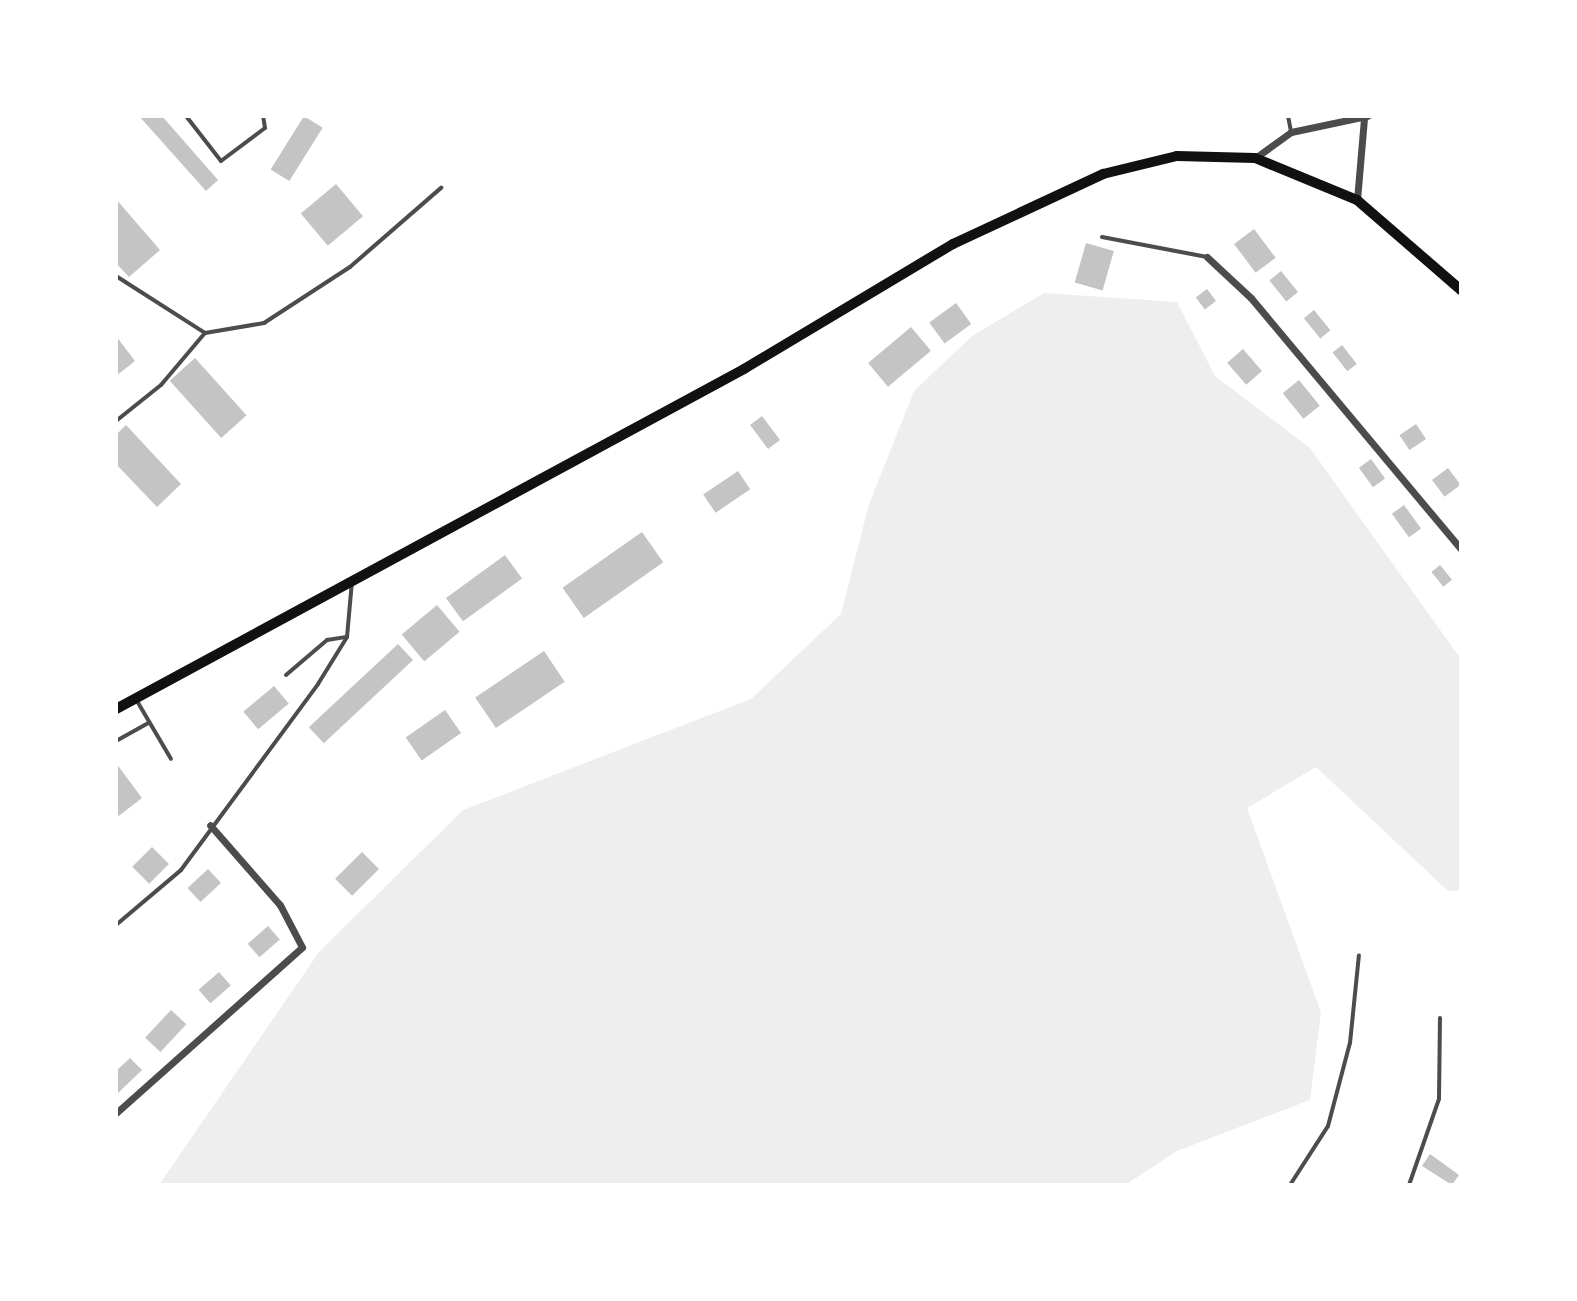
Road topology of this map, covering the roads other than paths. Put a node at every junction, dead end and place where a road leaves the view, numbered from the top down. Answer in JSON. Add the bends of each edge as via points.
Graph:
{"nodes":[{"id":1,"x":186,"y":116,"type":"edge"},
{"id":2,"x":263,"y":116,"type":"edge"},
{"id":3,"x":1288,"y":116,"type":"edge"},
{"id":4,"x":1366,"y":117,"type":"edge"},
{"id":5,"x":1291,"y":132,"type":"junction"},
{"id":6,"x":1255,"y":158,"type":"junction"},
{"id":7,"x":441,"y":188,"type":"dead end"},
{"id":8,"x":1357,"y":200,"type":"junction"},
{"id":9,"x":1102,"y":237,"type":"dead end"},
{"id":10,"x":1207,"y":257,"type":"joint"},
{"id":11,"x":116,"y":276,"type":"edge"},
{"id":12,"x":1461,"y":290,"type":"edge"},
{"id":13,"x":205,"y":333,"type":"junction"},
{"id":14,"x":116,"y":421,"type":"edge"},
{"id":15,"x":1461,"y":549,"type":"edge"},
{"id":16,"x":352,"y":581,"type":"junction"},
{"id":17,"x":347,"y":637,"type":"junction"},
{"id":18,"x":286,"y":675,"type":"dead end"},
{"id":19,"x":136,"y":698,"type":"junction"},
{"id":20,"x":116,"y":709,"type":"edge"},
{"id":21,"x":148,"y":723,"type":"junction"},
{"id":22,"x":116,"y":741,"type":"edge"},
{"id":23,"x":171,"y":759,"type":"dead end"},
{"id":24,"x":210,"y":825,"type":"junction"},
{"id":25,"x":116,"y":925,"type":"edge"},
{"id":26,"x":1359,"y":955,"type":"dead end"},
{"id":27,"x":1440,"y":1018,"type":"dead end"},
{"id":28,"x":116,"y":1113,"type":"edge"},
{"id":29,"x":1290,"y":1185,"type":"edge"},
{"id":30,"x":1409,"y":1185,"type":"edge"}],
"edges":[{"from":1,"to":2,"type":"lane","via":[[221,161],[265,128]]},
{"from":3,"to":5,"type":"lane"},
{"from":4,"to":5,"type":"street"},
{"from":4,"to":8,"type":"street"},
{"from":5,"to":6,"type":"street"},
{"from":6,"to":8,"type":"main road"},
{"from":6,"to":16,"type":"main road","via":[[1177,156],[1043,198]]},
{"from":7,"to":13,"type":"lane","via":[[350,267],[264,323]]},
{"from":8,"to":12,"type":"main road"},
{"from":9,"to":10,"type":"lane"},
{"from":10,"to":15,"type":"street","via":[[1251,298]]},
{"from":11,"to":13,"type":"lane"},
{"from":13,"to":14,"type":"lane","via":[[161,385]]},
{"from":16,"to":17,"type":"lane"},
{"from":16,"to":19,"type":"main road"},
{"from":17,"to":18,"type":"lane","via":[[327,640]]},
{"from":17,"to":24,"type":"lane"},
{"from":19,"to":20,"type":"main road"},
{"from":19,"to":21,"type":"lane"},
{"from":21,"to":22,"type":"lane"},
{"from":21,"to":23,"type":"lane"},
{"from":24,"to":25,"type":"lane","via":[[181,870]]},
{"from":24,"to":28,"type":"street","via":[[280,905],[302,947]]},
{"from":26,"to":29,"type":"lane","via":[[1350,1043],[1328,1126]]},
{"from":27,"to":30,"type":"lane","via":[[1439,1099]]}]}
